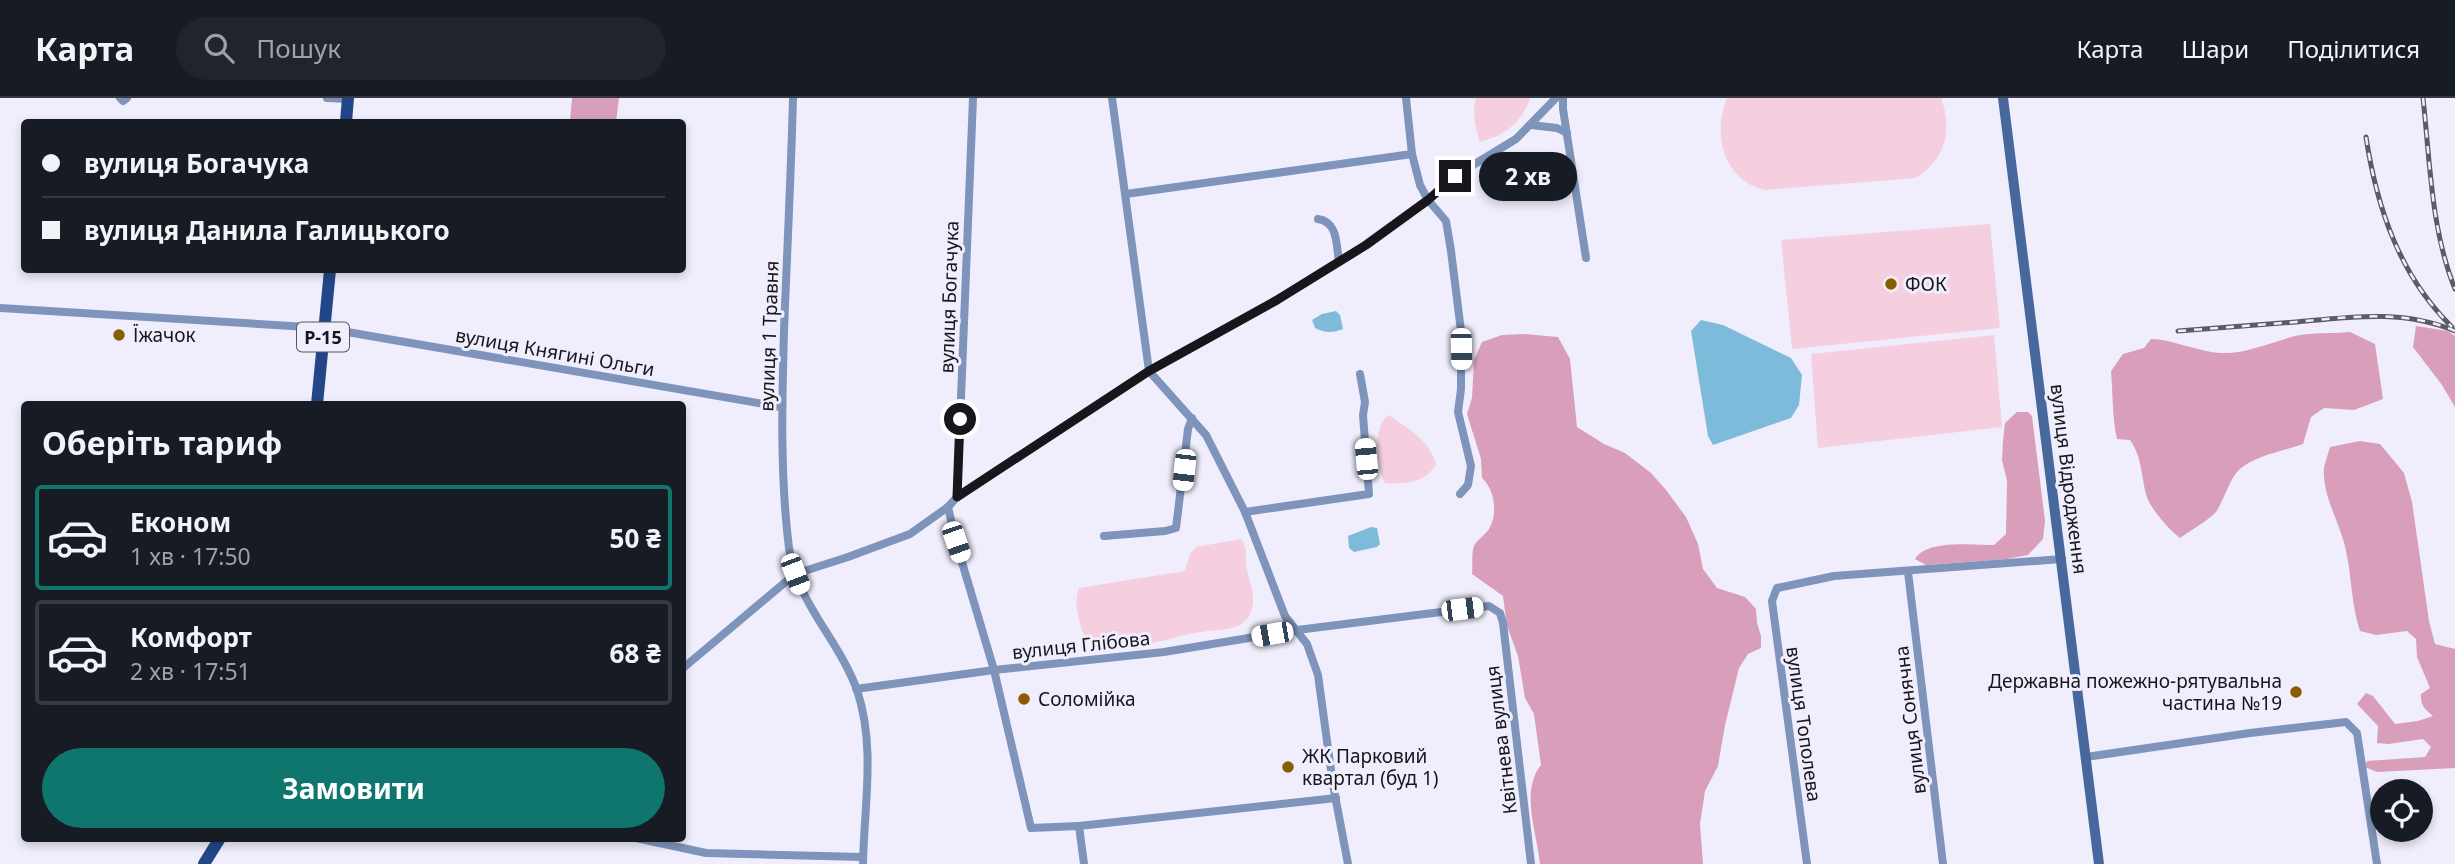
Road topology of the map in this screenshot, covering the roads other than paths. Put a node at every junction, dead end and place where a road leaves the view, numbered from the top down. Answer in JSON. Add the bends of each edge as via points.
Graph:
{"nodes":[{"id":1,"x":120,"y":98,"type":"edge"},
{"id":2,"x":127,"y":98,"type":"edge"},
{"id":3,"x":327,"y":98,"type":"edge"},
{"id":4,"x":348,"y":98,"type":"edge"},
{"id":5,"x":793,"y":98,"type":"edge"},
{"id":6,"x":973,"y":98,"type":"edge"},
{"id":7,"x":1112,"y":98,"type":"edge"},
{"id":8,"x":1406,"y":98,"type":"edge"},
{"id":9,"x":1556,"y":98,"type":"edge"},
{"id":10,"x":1563,"y":98,"type":"edge"},
{"id":11,"x":2003,"y":98,"type":"edge"},
{"id":12,"x":346,"y":119,"type":"edge"},
{"id":13,"x":1531,"y":125,"type":"junction"},
{"id":14,"x":1567,"y":133,"type":"junction"},
{"id":15,"x":1412,"y":154,"type":"junction"},
{"id":16,"x":1126,"y":194,"type":"junction"},
{"id":17,"x":1428,"y":200,"type":"junction"},
{"id":18,"x":1318,"y":219,"type":"dead end"},
{"id":19,"x":1586,"y":258,"type":"dead end"},
{"id":20,"x":1339,"y":261,"type":"junction"},
{"id":21,"x":330,"y":273,"type":"edge"},
{"id":22,"x":0,"y":308,"type":"edge"},
{"id":23,"x":324,"y":328,"type":"junction"},
{"id":24,"x":1149,"y":371,"type":"junction"},
{"id":25,"x":1360,"y":374,"type":"dead end"},
{"id":26,"x":317,"y":401,"type":"edge"},
{"id":27,"x":781,"y":407,"type":"junction"},
{"id":28,"x":1192,"y":418,"type":"junction"},
{"id":29,"x":1460,"y":494,"type":"dead end"},
{"id":30,"x":957,"y":497,"type":"junction"},
{"id":31,"x":948,"y":507,"type":"junction"},
{"id":32,"x":1245,"y":512,"type":"junction"},
{"id":33,"x":1104,"y":536,"type":"dead end"},
{"id":34,"x":2062,"y":559,"type":"junction"},
{"id":35,"x":1908,"y":572,"type":"junction"},
{"id":36,"x":795,"y":574,"type":"junction"},
{"id":37,"x":1500,"y":613,"type":"joint"},
{"id":38,"x":1297,"y":630,"type":"junction"},
{"id":39,"x":686,"y":666,"type":"edge"},
{"id":40,"x":995,"y":670,"type":"junction"},
{"id":41,"x":856,"y":689,"type":"junction"},
{"id":42,"x":2086,"y":757,"type":"junction"},
{"id":43,"x":1336,"y":798,"type":"junction"},
{"id":44,"x":1079,"y":826,"type":"junction"},
{"id":45,"x":218,"y":842,"type":"edge"},
{"id":46,"x":655,"y":842,"type":"edge"},
{"id":47,"x":863,"y":860,"type":"edge"},
{"id":48,"x":204,"y":864,"type":"edge"},
{"id":49,"x":1084,"y":864,"type":"edge"},
{"id":50,"x":1348,"y":864,"type":"edge"},
{"id":51,"x":1531,"y":864,"type":"edge"},
{"id":52,"x":1807,"y":864,"type":"edge"},
{"id":53,"x":1943,"y":864,"type":"edge"},
{"id":54,"x":2099,"y":864,"type":"edge"},
{"id":55,"x":2377,"y":864,"type":"edge"}],
"edges":[{"from":1,"to":2,"type":"street"},
{"from":3,"to":4,"type":"street"},
{"from":4,"to":12,"type":"main road"},
{"from":5,"to":27,"type":"street","name":"вулиця 1 Травня"},
{"from":6,"to":30,"type":"street","name":"вулиця Богачука"},
{"from":7,"to":16,"type":"street"},
{"from":8,"to":15,"type":"street"},
{"from":9,"to":13,"type":"street"},
{"from":10,"to":14,"type":"street"},
{"from":11,"to":34,"type":"street","name":"вулиця Відродження"},
{"from":13,"to":14,"type":"street"},
{"from":13,"to":17,"type":"street","via":[[1455,176]]},
{"from":14,"to":19,"type":"street"},
{"from":15,"to":16,"type":"street"},
{"from":15,"to":17,"type":"street"},
{"from":16,"to":24,"type":"street"},
{"from":17,"to":20,"type":"street"},
{"from":17,"to":29,"type":"street","via":[[1446,221],[1461,331],[1458,412],[1471,466],[1468,485]]},
{"from":18,"to":20,"type":"street","via":[[1333,227]]},
{"from":20,"to":24,"type":"street"},
{"from":21,"to":23,"type":"main road","number":"Р-15"},
{"from":22,"to":23,"type":"street","name":"вулиця Княгині Ольги"},
{"from":23,"to":26,"type":"main road","number":"Р-15"},
{"from":23,"to":27,"type":"street","name":"вулиця Княгині Ольги"},
{"from":24,"to":28,"type":"street"},
{"from":24,"to":30,"type":"street"},
{"from":25,"to":32,"type":"street","via":[[1369,494]]},
{"from":27,"to":36,"type":"street","name":"вулиця 1 Травня"},
{"from":28,"to":32,"type":"street","via":[[1206,435]]},
{"from":28,"to":33,"type":"street","via":[[1176,528]]},
{"from":30,"to":31,"type":"street"},
{"from":31,"to":36,"type":"street","via":[[910,534]]},
{"from":31,"to":40,"type":"street","name":"вулиця Глібова"},
{"from":32,"to":38,"type":"street","via":[[1285,616]]},
{"from":34,"to":35,"type":"street"},
{"from":34,"to":42,"type":"street","name":"вулиця Відродження"},
{"from":35,"to":52,"type":"street","name":"вулиця Тополева","via":[[1834,576],[1777,588],[1772,601]]},
{"from":35,"to":53,"type":"street","name":"вулиця Сонячна"},
{"from":36,"to":39,"type":"street"},
{"from":36,"to":41,"type":"street","name":"вулиця 1 Травня"},
{"from":37,"to":38,"type":"street","name":"вулиця Глібова","via":[[1489,606]]},
{"from":37,"to":51,"type":"street","name":"Квітнева вулиця"},
{"from":38,"to":40,"type":"street","name":"вулиця Глібова","via":[[1164,652]]},
{"from":38,"to":43,"type":"street","via":[[1318,675]]},
{"from":40,"to":41,"type":"street"},
{"from":40,"to":44,"type":"street","via":[[1031,828]]},
{"from":41,"to":47,"type":"street","name":"вулиця 1 Травня","via":[[867,741]]},
{"from":42,"to":54,"type":"street","name":"вулиця Відродження"},
{"from":42,"to":55,"type":"street","via":[[2346,722],[2357,733]]},
{"from":43,"to":44,"type":"street"},
{"from":43,"to":50,"type":"street"},
{"from":44,"to":49,"type":"street"},
{"from":45,"to":48,"type":"main road"},
{"from":46,"to":47,"type":"street","via":[[706,853]]}]}
